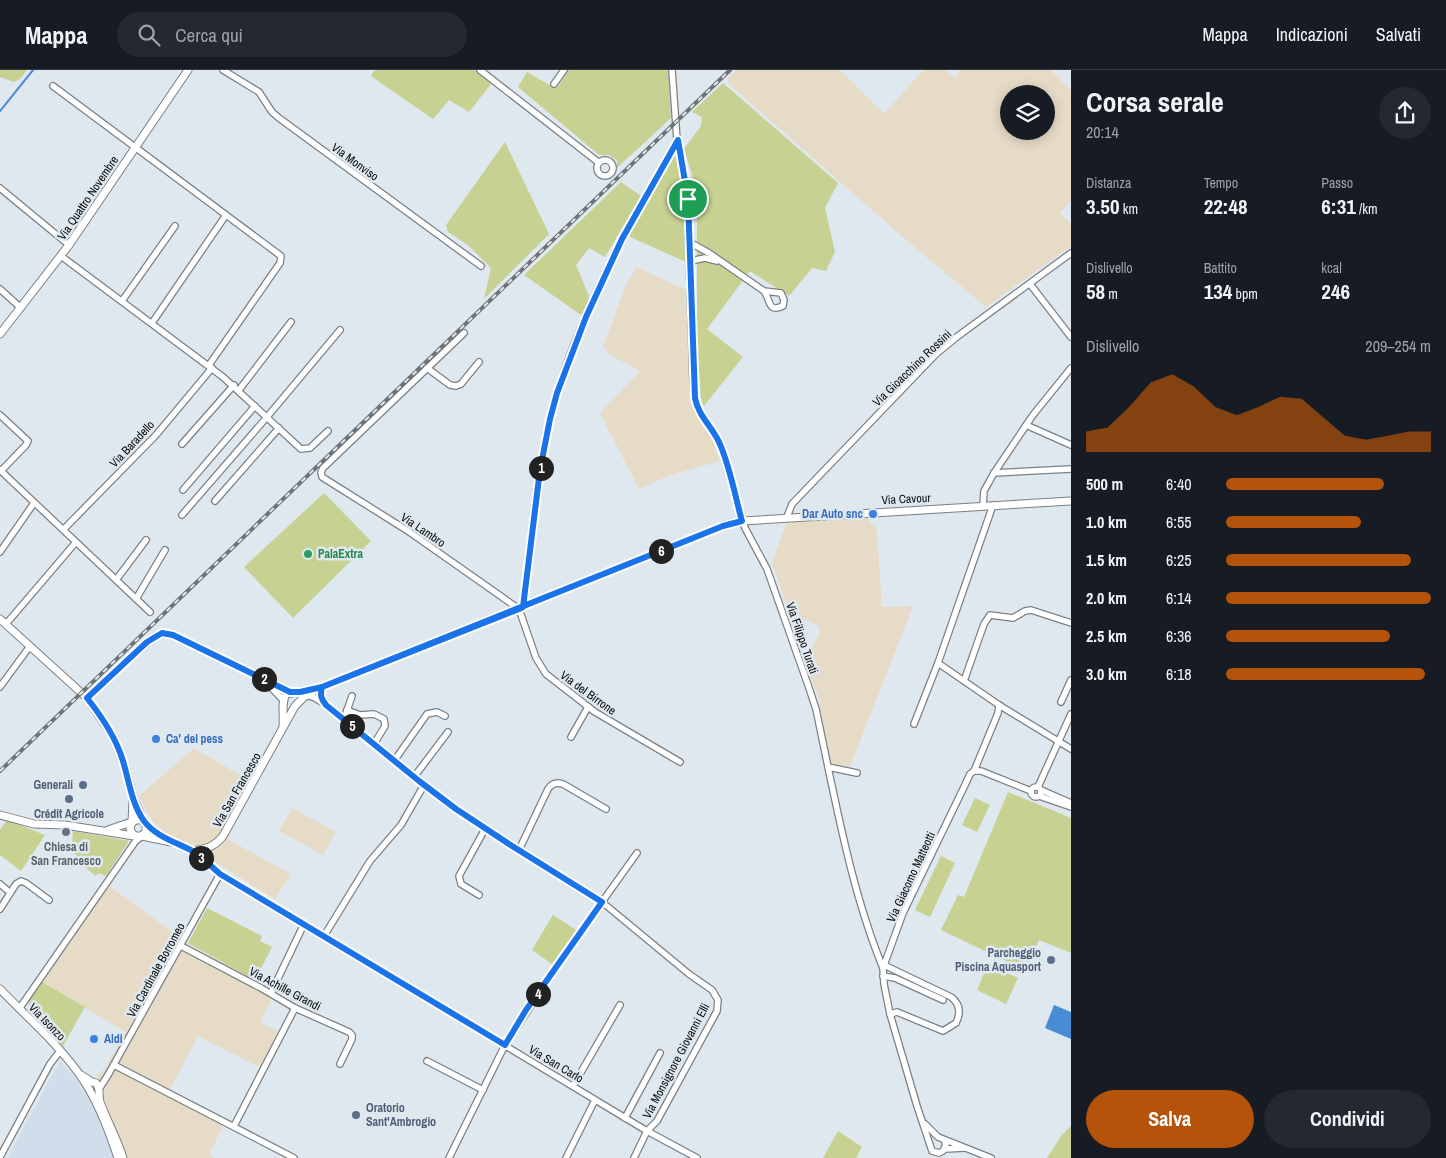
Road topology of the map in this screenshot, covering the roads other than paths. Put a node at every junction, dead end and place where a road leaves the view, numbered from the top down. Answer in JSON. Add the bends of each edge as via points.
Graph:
{"nodes":[{"id":1,"x":188,"y":70,"type":"edge"},
{"id":2,"x":223,"y":70,"type":"edge"},
{"id":3,"x":480,"y":70,"type":"edge"},
{"id":4,"x":564,"y":70,"type":"edge"},
{"id":5,"x":672,"y":70,"type":"edge"},
{"id":6,"x":554,"y":84,"type":"dead end"},
{"id":7,"x":53,"y":86,"type":"dead end"},
{"id":8,"x":678,"y":140,"type":"junction"},
{"id":9,"x":135,"y":148,"type":"junction"},
{"id":10,"x":598,"y":162,"type":"dead end"},
{"id":11,"x":0,"y":188,"type":"edge"},
{"id":12,"x":226,"y":215,"type":"junction"},
{"id":13,"x":175,"y":226,"type":"dead end"},
{"id":14,"x":689,"y":242,"type":"junction"},
{"id":15,"x":69,"y":245,"type":"junction"},
{"id":16,"x":1071,"y":253,"type":"edge"},
{"id":17,"x":61,"y":256,"type":"junction"},
{"id":18,"x":690,"y":261,"type":"junction"},
{"id":19,"x":719,"y":262,"type":"junction"},
{"id":20,"x":480,"y":266,"type":"dead end"},
{"id":21,"x":1030,"y":284,"type":"junction"},
{"id":22,"x":0,"y":290,"type":"edge"},
{"id":23,"x":764,"y":292,"type":"dead end"},
{"id":24,"x":122,"y":301,"type":"junction"},
{"id":25,"x":21,"y":308,"type":"junction"},
{"id":26,"x":291,"y":322,"type":"dead end"},
{"id":27,"x":152,"y":324,"type":"junction"},
{"id":28,"x":340,"y":330,"type":"dead end"},
{"id":29,"x":464,"y":333,"type":"dead end"},
{"id":30,"x":0,"y":334,"type":"edge"},
{"id":31,"x":1071,"y":337,"type":"edge"},
{"id":32,"x":479,"y":362,"type":"dead end"},
{"id":33,"x":210,"y":367,"type":"junction"},
{"id":34,"x":427,"y":368,"type":"junction"},
{"id":35,"x":1071,"y":368,"type":"edge"},
{"id":36,"x":236,"y":388,"type":"junction"},
{"id":37,"x":255,"y":406,"type":"junction"},
{"id":38,"x":0,"y":415,"type":"edge"},
{"id":39,"x":267,"y":417,"type":"junction"},
{"id":40,"x":1026,"y":425,"type":"junction"},
{"id":41,"x":279,"y":428,"type":"junction"},
{"id":42,"x":328,"y":430,"type":"dead end"},
{"id":43,"x":182,"y":444,"type":"dead end"},
{"id":44,"x":1071,"y":445,"type":"edge"},
{"id":45,"x":1071,"y":469,"type":"edge"},
{"id":46,"x":1,"y":471,"type":"edge"},
{"id":47,"x":994,"y":473,"type":"junction"},
{"id":48,"x":183,"y":490,"type":"dead end"},
{"id":49,"x":215,"y":501,"type":"dead end"},
{"id":50,"x":1071,"y":501,"type":"edge"},
{"id":51,"x":34,"y":503,"type":"junction"},
{"id":52,"x":993,"y":505,"type":"junction"},
{"id":53,"x":983,"y":506,"type":"junction"},
{"id":54,"x":182,"y":515,"type":"dead end"},
{"id":55,"x":787,"y":517,"type":"junction"},
{"id":56,"x":742,"y":521,"type":"junction"},
{"id":57,"x":63,"y":530,"type":"junction"},
{"id":58,"x":146,"y":540,"type":"dead end"},
{"id":59,"x":76,"y":542,"type":"junction"},
{"id":60,"x":165,"y":550,"type":"dead end"},
{"id":61,"x":0,"y":552,"type":"edge"},
{"id":62,"x":116,"y":580,"type":"junction"},
{"id":63,"x":136,"y":599,"type":"junction"},
{"id":64,"x":521,"y":608,"type":"junction"},
{"id":65,"x":150,"y":612,"type":"dead end"},
{"id":66,"x":3,"y":621,"type":"edge"},
{"id":67,"x":1071,"y":623,"type":"edge"},
{"id":68,"x":30,"y":646,"type":"junction"},
{"id":69,"x":938,"y":663,"type":"junction"},
{"id":70,"x":264,"y":680,"type":"junction"},
{"id":71,"x":1071,"y":680,"type":"edge"},
{"id":72,"x":964,"y":681,"type":"junction"},
{"id":73,"x":0,"y":687,"type":"edge"},
{"id":74,"x":319,"y":690,"type":"junction"},
{"id":75,"x":292,"y":692,"type":"junction"},
{"id":76,"x":306,"y":695,"type":"junction"},
{"id":77,"x":352,"y":696,"type":"dead end"},
{"id":78,"x":87,"y":698,"type":"junction"},
{"id":79,"x":283,"y":701,"type":"junction"},
{"id":80,"x":1061,"y":702,"type":"dead end"},
{"id":81,"x":297,"y":705,"type":"junction"},
{"id":82,"x":326,"y":705,"type":"junction"},
{"id":83,"x":998,"y":705,"type":"junction"},
{"id":84,"x":588,"y":707,"type":"junction"},
{"id":85,"x":347,"y":710,"type":"junction"},
{"id":86,"x":1071,"y":714,"type":"edge"},
{"id":87,"x":445,"y":716,"type":"dead end"},
{"id":88,"x":344,"y":719,"type":"junction"},
{"id":89,"x":914,"y":724,"type":"dead end"},
{"id":90,"x":448,"y":732,"type":"dead end"},
{"id":91,"x":282,"y":734,"type":"junction"},
{"id":92,"x":571,"y":738,"type":"dead end"},
{"id":93,"x":1058,"y":742,"type":"junction"},
{"id":94,"x":374,"y":744,"type":"junction"},
{"id":95,"x":1071,"y":749,"type":"edge"},
{"id":96,"x":394,"y":760,"type":"junction"},
{"id":97,"x":680,"y":762,"type":"dead end"},
{"id":98,"x":828,"y":767,"type":"junction"},
{"id":99,"x":974,"y":771,"type":"junction"},
{"id":100,"x":857,"y":773,"type":"dead end"},
{"id":101,"x":414,"y":777,"type":"junction"},
{"id":102,"x":424,"y":785,"type":"junction"},
{"id":103,"x":1039,"y":791,"type":"junction"},
{"id":104,"x":133,"y":797,"type":"junction"},
{"id":105,"x":1071,"y":803,"type":"edge"},
{"id":106,"x":1071,"y":807,"type":"edge"},
{"id":107,"x":606,"y":809,"type":"dead end"},
{"id":108,"x":0,"y":815,"type":"edge"},
{"id":109,"x":132,"y":821,"type":"junction"},
{"id":110,"x":145,"y":822,"type":"junction"},
{"id":111,"x":485,"y":829,"type":"junction"},
{"id":112,"x":100,"y":831,"type":"junction"},
{"id":113,"x":138,"y":836,"type":"junction"},
{"id":114,"x":172,"y":842,"type":"junction"},
{"id":115,"x":519,"y":850,"type":"junction"},
{"id":116,"x":638,"y":853,"type":"dead end"},
{"id":117,"x":199,"y":856,"type":"junction"},
{"id":118,"x":220,"y":874,"type":"junction"},
{"id":119,"x":0,"y":884,"type":"edge"},
{"id":120,"x":7,"y":890,"type":"dead end"},
{"id":121,"x":479,"y":895,"type":"dead end"},
{"id":122,"x":49,"y":900,"type":"dead end"},
{"id":123,"x":602,"y":902,"type":"junction"},
{"id":124,"x":0,"y":909,"type":"edge"},
{"id":125,"x":304,"y":924,"type":"junction"},
{"id":126,"x":324,"y":936,"type":"junction"},
{"id":127,"x":181,"y":946,"type":"junction"},
{"id":128,"x":884,"y":966,"type":"junction"},
{"id":129,"x":883,"y":976,"type":"junction"},
{"id":130,"x":0,"y":989,"type":"edge"},
{"id":131,"x":270,"y":993,"type":"junction"},
{"id":132,"x":943,"y":1000,"type":"dead end"},
{"id":133,"x":620,"y":1005,"type":"dead end"},
{"id":134,"x":295,"y":1008,"type":"junction"},
{"id":135,"x":19,"y":1009,"type":"junction"},
{"id":136,"x":890,"y":1014,"type":"junction"},
{"id":137,"x":505,"y":1045,"type":"junction"},
{"id":138,"x":60,"y":1051,"type":"junction"},
{"id":139,"x":660,"y":1053,"type":"dead end"},
{"id":140,"x":427,"y":1061,"type":"dead end"},
{"id":141,"x":340,"y":1064,"type":"dead end"},
{"id":142,"x":114,"y":1065,"type":"junction"},
{"id":143,"x":108,"y":1075,"type":"junction"},
{"id":144,"x":91,"y":1086,"type":"junction"},
{"id":145,"x":573,"y":1086,"type":"junction"},
{"id":146,"x":99,"y":1090,"type":"junction"},
{"id":147,"x":483,"y":1090,"type":"junction"},
{"id":148,"x":595,"y":1100,"type":"junction"},
{"id":149,"x":625,"y":1118,"type":"junction"},
{"id":150,"x":923,"y":1122,"type":"junction"},
{"id":151,"x":234,"y":1126,"type":"junction"},
{"id":152,"x":647,"y":1131,"type":"junction"},
{"id":153,"x":941,"y":1139,"type":"junction"},
{"id":154,"x":930,"y":1143,"type":"junction"},
{"id":155,"x":966,"y":1148,"type":"junction"},
{"id":156,"x":932,"y":1151,"type":"junction"},
{"id":157,"x":942,"y":1153,"type":"edge"},
{"id":158,"x":0,"y":1157,"type":"edge"},
{"id":159,"x":118,"y":1158,"type":"edge"},
{"id":160,"x":123,"y":1158,"type":"edge"},
{"id":161,"x":294,"y":1158,"type":"edge"},
{"id":162,"x":449,"y":1158,"type":"edge"},
{"id":163,"x":566,"y":1158,"type":"edge"},
{"id":164,"x":634,"y":1158,"type":"edge"},
{"id":165,"x":697,"y":1158,"type":"edge"},
{"id":166,"x":933,"y":1158,"type":"edge"},
{"id":167,"x":991,"y":1158,"type":"edge"}],
"edges":[{"from":1,"to":9,"type":"street","name":"Via Quattro Novembre"},
{"from":2,"to":20,"type":"street","name":"Via Monviso","via":[[260,94],[279,118]]},
{"from":3,"to":10,"type":"street"},
{"from":4,"to":6,"type":"street"},
{"from":5,"to":8,"type":"street","name":"Via Filippo Turati"},
{"from":7,"to":9,"type":"street"},
{"from":8,"to":14,"type":"street","name":"Via Filippo Turati","via":[[687,187]]},
{"from":8,"to":64,"type":"street","via":[[622,239],[586,317],[557,393],[540,470]]},
{"from":9,"to":12,"type":"street"},
{"from":9,"to":15,"type":"street","name":"Via Quattro Novembre"},
{"from":11,"to":15,"type":"street"},
{"from":12,"to":27,"type":"street"},
{"from":12,"to":33,"type":"street","name":"Via Baradello","via":[[281,258]]},
{"from":13,"to":24,"type":"street"},
{"from":14,"to":18,"type":"street","name":"Via Filippo Turati"},
{"from":14,"to":19,"type":"street"},
{"from":15,"to":17,"type":"street","name":"Via Quattro Novembre"},
{"from":16,"to":21,"type":"street","name":"Via Gioacchino Rossini"},
{"from":17,"to":24,"type":"street"},
{"from":17,"to":25,"type":"street","name":"Via Quattro Novembre"},
{"from":18,"to":19,"type":"street","via":[[705,258]]},
{"from":18,"to":56,"type":"street","name":"Via Filippo Turati","via":[[695,398],[698,410],[721,446]]},
{"from":19,"to":23,"type":"street"},
{"from":21,"to":31,"type":"street"},
{"from":21,"to":55,"type":"street","name":"Via Gioacchino Rossini","via":[[936,354],[792,504]]},
{"from":22,"to":25,"type":"street"},
{"from":24,"to":27,"type":"street"},
{"from":25,"to":30,"type":"street","name":"Via Quattro Novembre"},
{"from":26,"to":36,"type":"street"},
{"from":27,"to":33,"type":"street"},
{"from":28,"to":39,"type":"street"},
{"from":29,"to":34,"type":"street"},
{"from":32,"to":34,"type":"street","via":[[456,386]]},
{"from":33,"to":36,"type":"street"},
{"from":33,"to":57,"type":"street","name":"Via Baradello","via":[[156,435]]},
{"from":34,"to":64,"type":"street","name":"Via Lambro","via":[[323,468],[321,474]]},
{"from":35,"to":40,"type":"street"},
{"from":36,"to":37,"type":"street"},
{"from":36,"to":43,"type":"street"},
{"from":37,"to":39,"type":"street"},
{"from":37,"to":48,"type":"street"},
{"from":38,"to":46,"type":"street","via":[[28,441]]},
{"from":39,"to":41,"type":"street"},
{"from":39,"to":54,"type":"street"},
{"from":40,"to":44,"type":"street"},
{"from":40,"to":47,"type":"street"},
{"from":41,"to":42,"type":"street","via":[[305,450]]},
{"from":41,"to":49,"type":"street"},
{"from":45,"to":47,"type":"street"},
{"from":46,"to":51,"type":"street"},
{"from":47,"to":53,"type":"street","via":[[983,494]]},
{"from":50,"to":52,"type":"street","name":"Via Cavour"},
{"from":51,"to":57,"type":"street"},
{"from":51,"to":61,"type":"street"},
{"from":52,"to":53,"type":"street","name":"Via Cavour"},
{"from":52,"to":69,"type":"street"},
{"from":53,"to":55,"type":"street","name":"Via Cavour"},
{"from":55,"to":56,"type":"street","name":"Via Cavour"},
{"from":56,"to":64,"type":"street","name":"Via Cavour"},
{"from":56,"to":98,"type":"street","name":"Via Filippo Turati","via":[[767,569],[808,685]]},
{"from":57,"to":59,"type":"street"},
{"from":58,"to":62,"type":"street"},
{"from":59,"to":62,"type":"street"},
{"from":59,"to":66,"type":"street"},
{"from":60,"to":63,"type":"street"},
{"from":62,"to":63,"type":"street"},
{"from":63,"to":65,"type":"street"},
{"from":64,"to":74,"type":"street","name":"Via Cavour"},
{"from":64,"to":84,"type":"street","name":"Via del Birrone","via":[[541,668]]},
{"from":66,"to":68,"type":"street"},
{"from":67,"to":72,"type":"street","via":[[1032,610],[1013,618],[990,616],[984,624]]},
{"from":68,"to":73,"type":"street"},
{"from":68,"to":78,"type":"street"},
{"from":69,"to":72,"type":"street"},
{"from":69,"to":89,"type":"street"},
{"from":70,"to":75,"type":"street"},
{"from":70,"to":78,"type":"street","via":[[173,635],[162,633],[147,642]]},
{"from":70,"to":79,"type":"street"},
{"from":71,"to":80,"type":"street"},
{"from":72,"to":83,"type":"street"},
{"from":74,"to":75,"type":"street"},
{"from":74,"to":76,"type":"street"},
{"from":74,"to":82,"type":"street"},
{"from":75,"to":79,"type":"street","via":[[286,694]]},
{"from":75,"to":81,"type":"street","via":[[298,696]]},
{"from":76,"to":81,"type":"street"},
{"from":76,"to":82,"type":"street"},
{"from":77,"to":85,"type":"street"},
{"from":78,"to":104,"type":"street","via":[[114,738]]},
{"from":79,"to":81,"type":"street","via":[[287,707]]},
{"from":79,"to":91,"type":"street","name":"Via San Francesco"},
{"from":81,"to":91,"type":"street","name":"Via San Francesco"},
{"from":82,"to":88,"type":"street"},
{"from":83,"to":93,"type":"street"},
{"from":83,"to":99,"type":"street","name":"Via Giacomo Matteotti","via":[[998,713]]},
{"from":84,"to":92,"type":"street"},
{"from":84,"to":97,"type":"street","name":"Via del Birrone"},
{"from":85,"to":88,"type":"street"},
{"from":85,"to":94,"type":"street","via":[[384,719],[384,728]]},
{"from":86,"to":93,"type":"street"},
{"from":87,"to":96,"type":"street","via":[[436,712],[427,714]]},
{"from":88,"to":94,"type":"street"},
{"from":90,"to":101,"type":"street"},
{"from":91,"to":117,"type":"street","name":"Via San Francesco","via":[[223,836],[214,845],[198,850]]},
{"from":93,"to":95,"type":"street"},
{"from":93,"to":103,"type":"street"},
{"from":94,"to":96,"type":"street"},
{"from":96,"to":101,"type":"street"},
{"from":98,"to":100,"type":"street"},
{"from":98,"to":128,"type":"street","name":"Via Filippo Turati","via":[[854,882],[874,949]]},
{"from":99,"to":103,"type":"street"},
{"from":99,"to":128,"type":"street","name":"Via Giacomo Matteotti","via":[[903,913]]},
{"from":101,"to":102,"type":"street"},
{"from":102,"to":111,"type":"street"},
{"from":102,"to":126,"type":"street","via":[[401,824],[373,856]]},
{"from":103,"to":105,"type":"street"},
{"from":103,"to":106,"type":"street"},
{"from":104,"to":109,"type":"street"},
{"from":104,"to":110,"type":"street"},
{"from":107,"to":115,"type":"street","via":[[563,784],[552,784]]},
{"from":108,"to":112,"type":"street","via":[[30,824]]},
{"from":109,"to":110,"type":"street"},
{"from":109,"to":112,"type":"street"},
{"from":109,"to":113,"type":"street","via":[[130,828]]},
{"from":110,"to":113,"type":"street","via":[[147,830]]},
{"from":110,"to":114,"type":"street"},
{"from":111,"to":115,"type":"street"},
{"from":111,"to":121,"type":"street","via":[[459,876],[461,884]]},
{"from":112,"to":113,"type":"street"},
{"from":113,"to":114,"type":"street"},
{"from":113,"to":135,"type":"street"},
{"from":114,"to":117,"type":"street"},
{"from":115,"to":123,"type":"street"},
{"from":116,"to":123,"type":"street"},
{"from":117,"to":118,"type":"street","name":"Via San Carlo"},
{"from":118,"to":125,"type":"street","name":"Via San Carlo"},
{"from":118,"to":127,"type":"street","name":"Via Cardinale Borromeo"},
{"from":119,"to":120,"type":"street"},
{"from":122,"to":124,"type":"street","via":[[21,881]]},
{"from":123,"to":137,"type":"street"},
{"from":123,"to":152,"type":"street","name":"Via Monsignore Giovanni Elli","via":[[712,990],[718,1001],[716,1011],[684,1072],[657,1121]]},
{"from":125,"to":126,"type":"street","name":"Via San Carlo"},
{"from":125,"to":131,"type":"street"},
{"from":126,"to":137,"type":"street","name":"Via San Carlo"},
{"from":127,"to":131,"type":"street","name":"Via Achille Grandi"},
{"from":127,"to":142,"type":"street","name":"Via Cardinale Borromeo"},
{"from":128,"to":129,"type":"street","name":"Via Giacomo Matteotti"},
{"from":128,"to":136,"type":"street","via":[[951,997],[959,1008],[956,1023],[943,1032],[897,1012]]},
{"from":129,"to":132,"type":"street"},
{"from":129,"to":136,"type":"street","name":"Via Giacomo Matteotti"},
{"from":130,"to":135,"type":"street","name":"Via Isonzo"},
{"from":131,"to":134,"type":"street","name":"Via Achille Grandi"},
{"from":133,"to":145,"type":"street"},
{"from":134,"to":141,"type":"street","name":"Via Achille Grandi","via":[[350,1032],[352,1040]]},
{"from":134,"to":151,"type":"street"},
{"from":135,"to":138,"type":"street","name":"Via Isonzo"},
{"from":136,"to":150,"type":"street","name":"Via Giacomo Matteotti"},
{"from":137,"to":145,"type":"street","name":"Via San Carlo"},
{"from":137,"to":147,"type":"street"},
{"from":138,"to":144,"type":"street","name":"Via Isonzo"},
{"from":138,"to":158,"type":"street"},
{"from":139,"to":149,"type":"street"},
{"from":140,"to":147,"type":"street"},
{"from":142,"to":143,"type":"street","name":"Via Cardinale Borromeo"},
{"from":142,"to":151,"type":"street"},
{"from":143,"to":144,"type":"street"},
{"from":143,"to":146,"type":"street","name":"Via Cardinale Borromeo"},
{"from":144,"to":146,"type":"street","via":[[94,1093]]},
{"from":144,"to":159,"type":"street","name":"Via Isonzo"},
{"from":145,"to":148,"type":"street","name":"Via San Carlo"},
{"from":146,"to":160,"type":"street","via":[[100,1103]]},
{"from":147,"to":162,"type":"street"},
{"from":148,"to":149,"type":"street","name":"Via San Carlo"},
{"from":148,"to":163,"type":"street"},
{"from":149,"to":152,"type":"street","name":"Via San Carlo"},
{"from":150,"to":153,"type":"street","name":"Via Giacomo Matteotti"},
{"from":150,"to":154,"type":"street","name":"Via Giacomo Matteotti"},
{"from":151,"to":161,"type":"street"},
{"from":152,"to":164,"type":"street","name":"Via Monsignore Giovanni Elli"},
{"from":152,"to":165,"type":"street","name":"Via San Carlo"},
{"from":153,"to":154,"type":"street","via":[[933,1139]]},
{"from":153,"to":155,"type":"street"},
{"from":153,"to":157,"type":"street","via":[[946,1144]]},
{"from":154,"to":156,"type":"street"},
{"from":155,"to":157,"type":"street"},
{"from":155,"to":167,"type":"street"},
{"from":156,"to":157,"type":"street"},
{"from":156,"to":166,"type":"street"}]}
